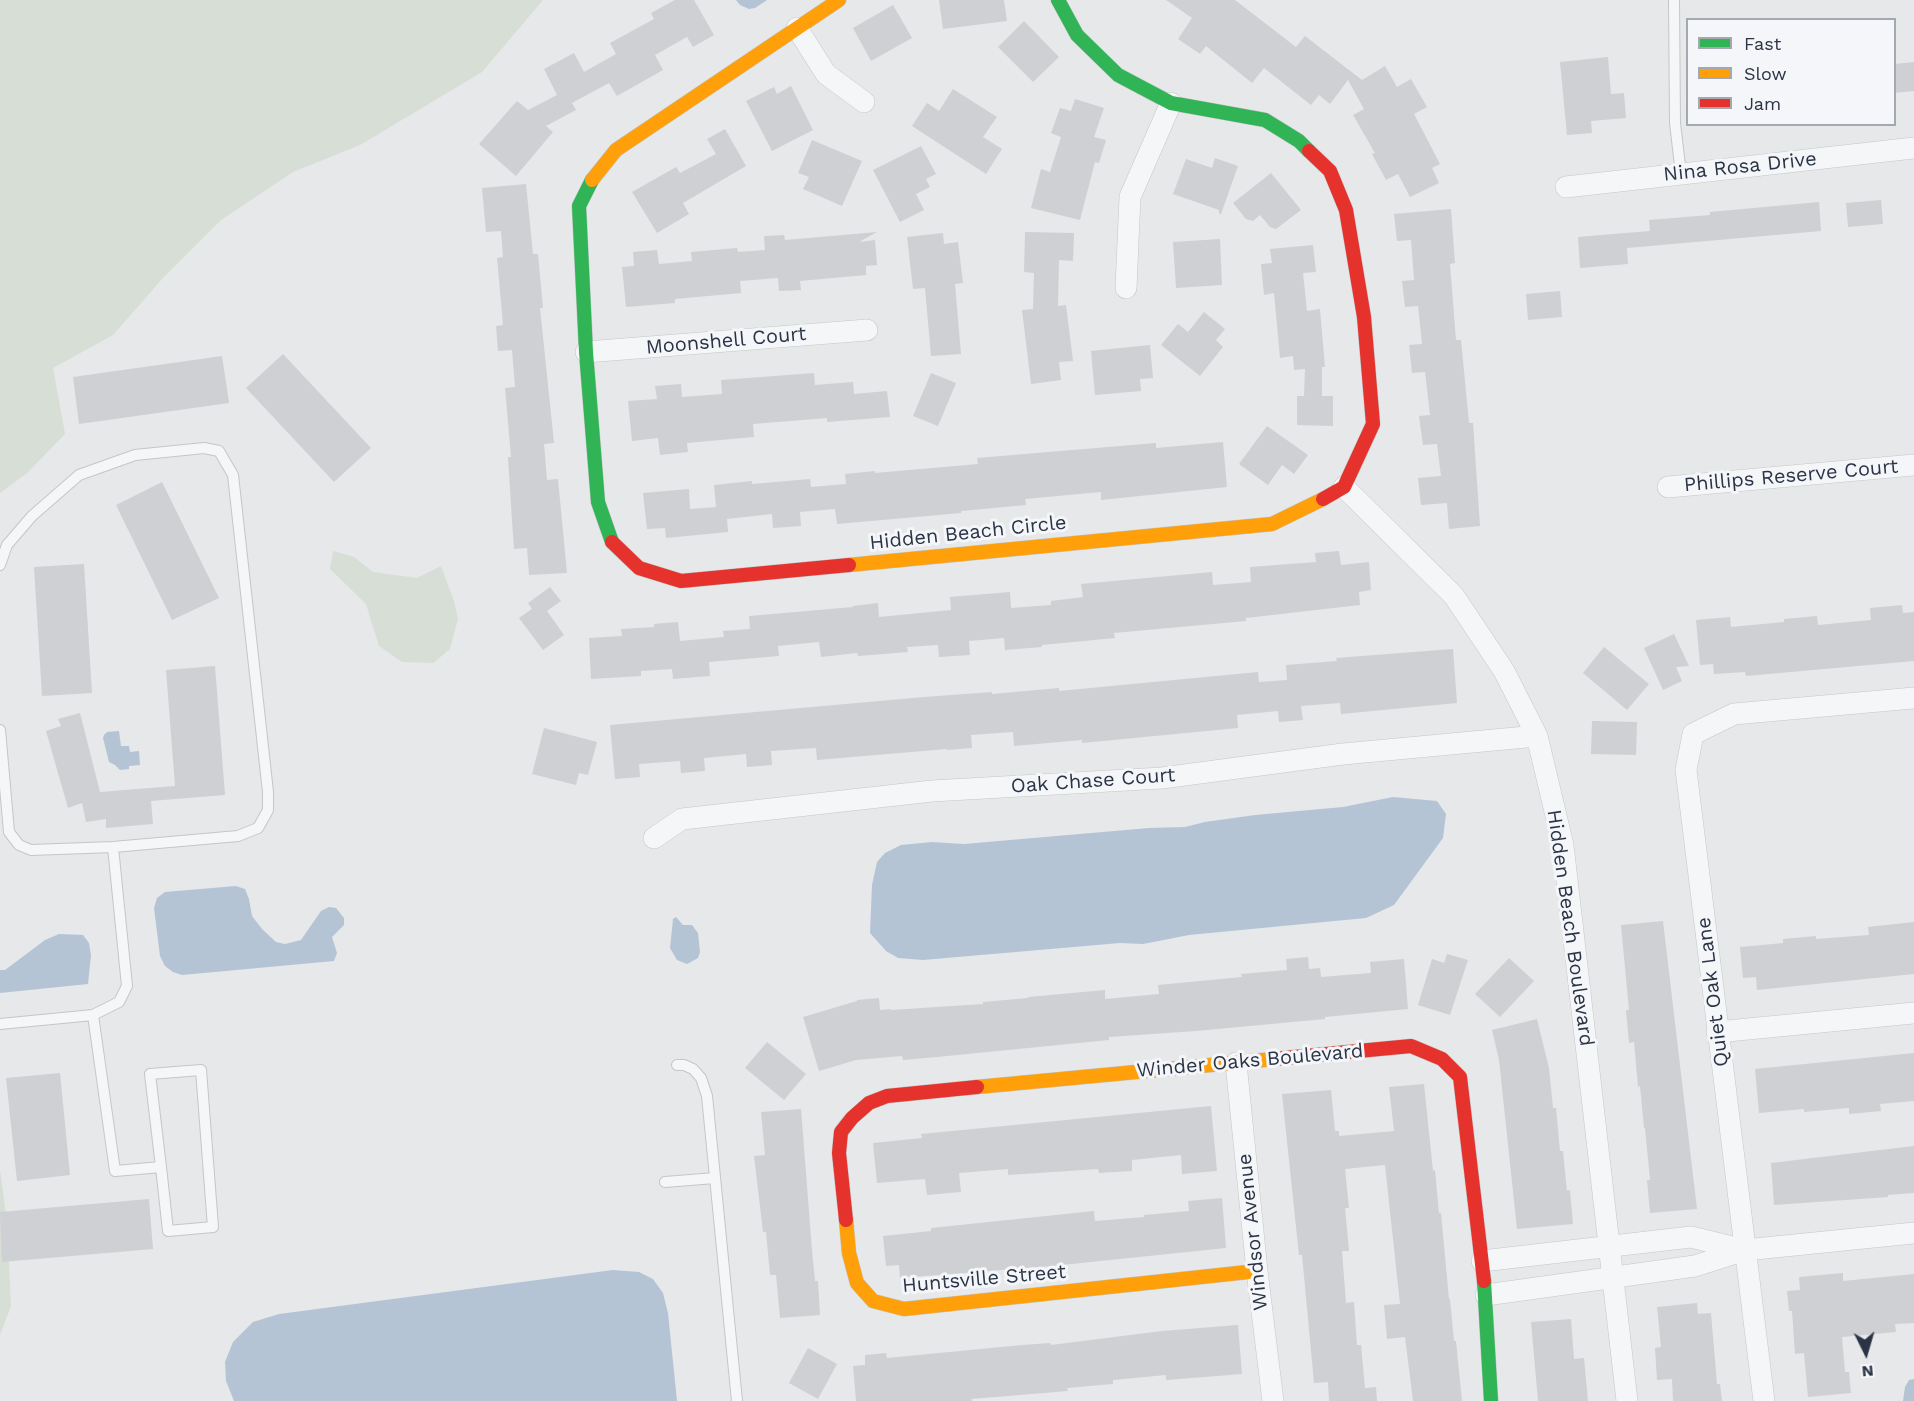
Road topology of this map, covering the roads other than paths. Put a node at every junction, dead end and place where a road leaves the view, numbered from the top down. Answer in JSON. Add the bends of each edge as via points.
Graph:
{"nodes":[{"id":1,"x":839,"y":0,"type":"edge"},
{"id":2,"x":1058,"y":0,"type":"edge"},
{"id":3,"x":1674,"y":0,"type":"edge"},
{"id":4,"x":797,"y":28,"type":"junction"},
{"id":5,"x":864,"y":102,"type":"dead end"},
{"id":6,"x":1171,"y":103,"type":"junction"},
{"id":7,"x":1914,"y":148,"type":"edge"},
{"id":8,"x":1681,"y":174,"type":"junction"},
{"id":9,"x":1566,"y":187,"type":"dead end"},
{"id":10,"x":1126,"y":288,"type":"dead end"},
{"id":11,"x":867,"y":330,"type":"dead end"},
{"id":12,"x":586,"y":352,"type":"junction"},
{"id":13,"x":1914,"y":465,"type":"edge"},
{"id":14,"x":1344,"y":487,"type":"junction"},
{"id":15,"x":1668,"y":487,"type":"dead end"},
{"id":16,"x":0,"y":566,"type":"edge"},
{"id":17,"x":1914,"y":698,"type":"edge"},
{"id":18,"x":0,"y":730,"type":"edge"},
{"id":19,"x":1537,"y":736,"type":"junction"},
{"id":20,"x":654,"y":838,"type":"dead end"},
{"id":21,"x":113,"y":847,"type":"junction"},
{"id":22,"x":1914,"y":1013,"type":"edge"},
{"id":23,"x":93,"y":1015,"type":"junction"},
{"id":24,"x":0,"y":1024,"type":"edge"},
{"id":25,"x":1718,"y":1032,"type":"junction"},
{"id":26,"x":1236,"y":1062,"type":"junction"},
{"id":27,"x":677,"y":1065,"type":"dead end"},
{"id":28,"x":852,"y":1118,"type":"joint"},
{"id":29,"x":161,"y":1167,"type":"junction"},
{"id":30,"x":715,"y":1178,"type":"junction"},
{"id":31,"x":664,"y":1182,"type":"dead end"},
{"id":32,"x":1914,"y":1233,"type":"edge"},
{"id":33,"x":1610,"y":1245,"type":"junction"},
{"id":34,"x":1745,"y":1250,"type":"junction"},
{"id":35,"x":1544,"y":1253,"type":"junction"},
{"id":36,"x":1482,"y":1261,"type":"junction"},
{"id":37,"x":1257,"y":1271,"type":"junction"},
{"id":38,"x":1613,"y":1278,"type":"junction"},
{"id":39,"x":1548,"y":1287,"type":"junction"},
{"id":40,"x":1486,"y":1295,"type":"junction"},
{"id":41,"x":737,"y":1401,"type":"edge"},
{"id":42,"x":1273,"y":1401,"type":"edge"},
{"id":43,"x":1491,"y":1401,"type":"edge"},
{"id":44,"x":1628,"y":1401,"type":"edge"},
{"id":45,"x":1764,"y":1401,"type":"edge"}],
"edges":[{"from":1,"to":4,"type":"street","name":"Hidden Beach Circle"},
{"from":2,"to":6,"type":"street","via":[[1077,35],[1118,75]]},
{"from":3,"to":8,"type":"lane","via":[[1675,123]]},
{"from":4,"to":5,"type":"street","via":[[826,74]]},
{"from":4,"to":12,"type":"street","name":"Hidden Beach Circle","via":[[616,150],[591,182],[579,206]]},
{"from":6,"to":10,"type":"street","via":[[1131,197]]},
{"from":6,"to":14,"type":"street","via":[[1265,120],[1299,141],[1330,171],[1346,210],[1365,317],[1373,424]]},
{"from":7,"to":8,"type":"street","name":"Nina Rosa Drive"},
{"from":8,"to":9,"type":"street","name":"Nina Rosa Drive"},
{"from":11,"to":12,"type":"street","name":"Moonshell Court"},
{"from":12,"to":14,"type":"street","name":"Hidden Beach Circle","via":[[598,502],[611,540],[639,568],[681,581],[1272,524]]},
{"from":13,"to":15,"type":"street","name":"Phillips Reserve Court"},
{"from":14,"to":19,"type":"street","name":"Hidden Beach Boulevard","via":[[1454,596],[1504,671]]},
{"from":16,"to":21,"type":"lane","via":[[7,545],[26,523],[79,475],[135,455],[204,448],[219,451],[233,475],[268,810],[258,828],[238,836]]},
{"from":17,"to":25,"type":"street","name":"Quiet Oak Lane","via":[[1734,714],[1694,734],[1686,770]]},
{"from":18,"to":21,"type":"lane","via":[[9,832],[19,845],[31,850]]},
{"from":19,"to":20,"type":"street","name":"Oak Chase Court","via":[[1343,754],[1162,778],[932,791],[682,819]]},
{"from":19,"to":33,"type":"street","name":"Hidden Beach Boulevard","via":[[1563,845]]},
{"from":21,"to":23,"type":"lane","via":[[127,986],[119,1002]]},
{"from":22,"to":25,"type":"street"},
{"from":23,"to":24,"type":"lane"},
{"from":23,"to":29,"type":"lane","via":[[115,1171]]},
{"from":25,"to":34,"type":"street","name":"Quiet Oak Lane"},
{"from":26,"to":28,"type":"street","name":"Winder Oaks Boulevard","via":[[887,1096],[869,1103]]},
{"from":26,"to":36,"type":"street","name":"Winder Oaks Boulevard","via":[[1411,1046],[1442,1059],[1460,1077]]},
{"from":26,"to":37,"type":"street","name":"Windsor Avenue"},
{"from":27,"to":30,"type":"lane","via":[[693,1069],[701,1078]]},
{"from":28,"to":37,"type":"street","name":"Huntsville Street","via":[[842,1132],[839,1153],[849,1253],[857,1283],[873,1301],[904,1309]]},
{"from":29,"to":29,"type":"lane","via":[[168,1232],[213,1227],[201,1070],[150,1074]]},
{"from":30,"to":31,"type":"lane"},
{"from":30,"to":41,"type":"lane"},
{"from":32,"to":34,"type":"street"},
{"from":33,"to":34,"type":"street","via":[[1691,1237]]},
{"from":33,"to":35,"type":"street"},
{"from":33,"to":38,"type":"street","name":"Hidden Beach Boulevard"},
{"from":34,"to":38,"type":"street","via":[[1695,1266]]},
{"from":34,"to":45,"type":"street","name":"Quiet Oak Lane"},
{"from":35,"to":36,"type":"street"},
{"from":35,"to":39,"type":"street"},
{"from":36,"to":40,"type":"street","name":"Winder Oaks Boulevard"},
{"from":37,"to":42,"type":"street","name":"Windsor Avenue"},
{"from":38,"to":39,"type":"street"},
{"from":38,"to":44,"type":"street","name":"Hidden Beach Boulevard"},
{"from":39,"to":40,"type":"street"},
{"from":40,"to":43,"type":"street"}]}
